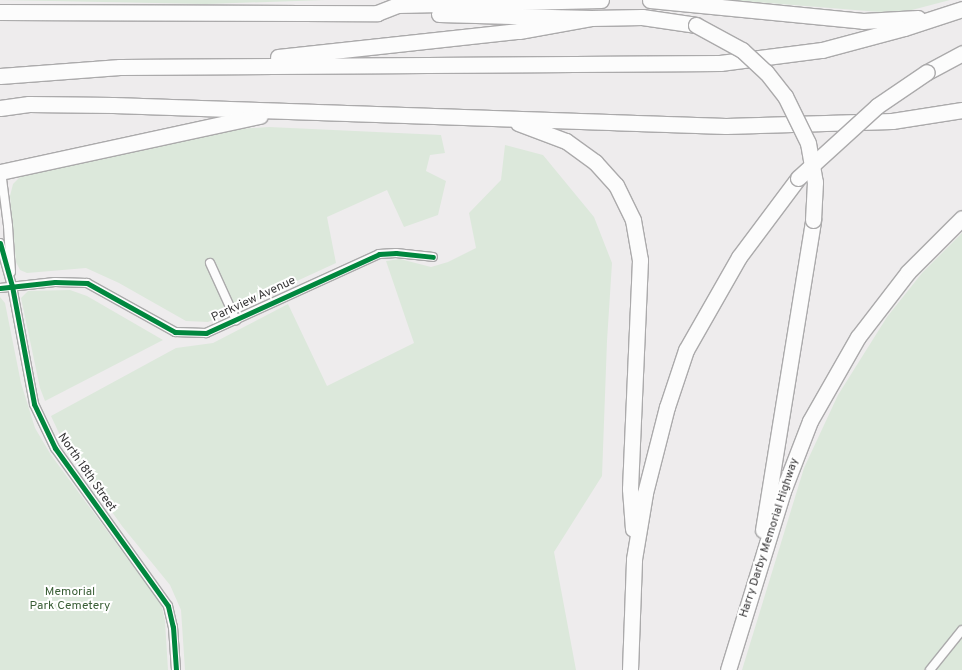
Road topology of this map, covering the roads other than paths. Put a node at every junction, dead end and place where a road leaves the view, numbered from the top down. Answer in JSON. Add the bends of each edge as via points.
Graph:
{"nodes":[{"id":1,"x":601,"y":0,"type":"edge"},
{"id":2,"x":650,"y":0,"type":"edge"},
{"id":3,"x":962,"y":9,"type":"edge"},
{"id":4,"x":0,"y":12,"type":"edge"},
{"id":5,"x":377,"y":13,"type":"junction"},
{"id":6,"x":937,"y":17,"type":"junction"},
{"id":7,"x":591,"y":18,"type":"junction"},
{"id":8,"x":962,"y":53,"type":"edge"},
{"id":9,"x":196,"y":66,"type":"junction"},
{"id":10,"x":0,"y":76,"type":"edge"},
{"id":11,"x":0,"y":108,"type":"edge"},
{"id":12,"x":962,"y":110,"type":"edge"},
{"id":13,"x":283,"y":111,"type":"junction"},
{"id":14,"x":507,"y":118,"type":"junction"},
{"id":15,"x":0,"y":172,"type":"edge"},
{"id":16,"x":962,"y":218,"type":"edge"},
{"id":17,"x":0,"y":244,"type":"edge"},
{"id":18,"x":433,"y":257,"type":"dead end"},
{"id":19,"x":210,"y":263,"type":"dead end"},
{"id":20,"x":12,"y":286,"type":"junction"},
{"id":21,"x":0,"y":288,"type":"edge"},
{"id":22,"x":236,"y":320,"type":"junction"},
{"id":23,"x":634,"y":559,"type":"junction"},
{"id":24,"x":755,"y":581,"type":"junction"},
{"id":25,"x":962,"y":630,"type":"edge"},
{"id":26,"x":176,"y":670,"type":"edge"},
{"id":27,"x":630,"y":670,"type":"edge"},
{"id":28,"x":728,"y":670,"type":"edge"},
{"id":29,"x":930,"y":670,"type":"edge"}],
"edges":[{"from":1,"to":5,"type":"highway","via":[[398,5]]},
{"from":2,"to":6,"type":"highway","via":[[863,20]]},
{"from":3,"to":6,"type":"highway"},
{"from":4,"to":5,"type":"highway"},
{"from":5,"to":7,"type":"highway"},
{"from":6,"to":9,"type":"highway","via":[[822,50],[720,63]]},
{"from":7,"to":9,"type":"highway","via":[[519,30]]},
{"from":7,"to":24,"type":"highway","bridge":true,"via":[[642,17],[696,25],[742,50],[766,72],[785,96],[808,143],[815,182],[813,220]]},
{"from":8,"to":23,"type":"highway","bridge":true,"via":[[877,106],[798,178],[739,257],[686,350],[667,407],[645,493]]},
{"from":9,"to":10,"type":"highway","via":[[120,67]]},
{"from":11,"to":13,"type":"highway","via":[[29,104]]},
{"from":12,"to":14,"type":"highway","via":[[892,121],[821,125],[726,126]]},
{"from":13,"to":14,"type":"highway"},
{"from":13,"to":15,"type":"highway"},
{"from":14,"to":23,"type":"highway","via":[[566,141],[595,162],[616,185],[634,220],[640,260],[630,489]]},
{"from":15,"to":20,"type":"street","name":"North 18th Street"},
{"from":16,"to":24,"type":"highway","name":"Harry Darby Memorial Highway","via":[[908,272],[853,346],[810,421],[783,491]]},
{"from":17,"to":20,"type":"street","name":"North 18th Street"},
{"from":18,"to":22,"type":"street","name":"Parkview Avenue","via":[[379,254]]},
{"from":19,"to":22,"type":"street"},
{"from":20,"to":21,"type":"street","name":"Parkview Avenue"},
{"from":20,"to":22,"type":"street","name":"Parkview Avenue","via":[[87,283],[175,332],[206,333]]},
{"from":20,"to":26,"type":"street","name":"North 18th Street","via":[[34,404],[55,448],[168,606]]},
{"from":23,"to":27,"type":"highway"},
{"from":24,"to":28,"type":"highway","name":"Harry Darby Memorial Highway"},
{"from":25,"to":29,"type":"street"}]}
